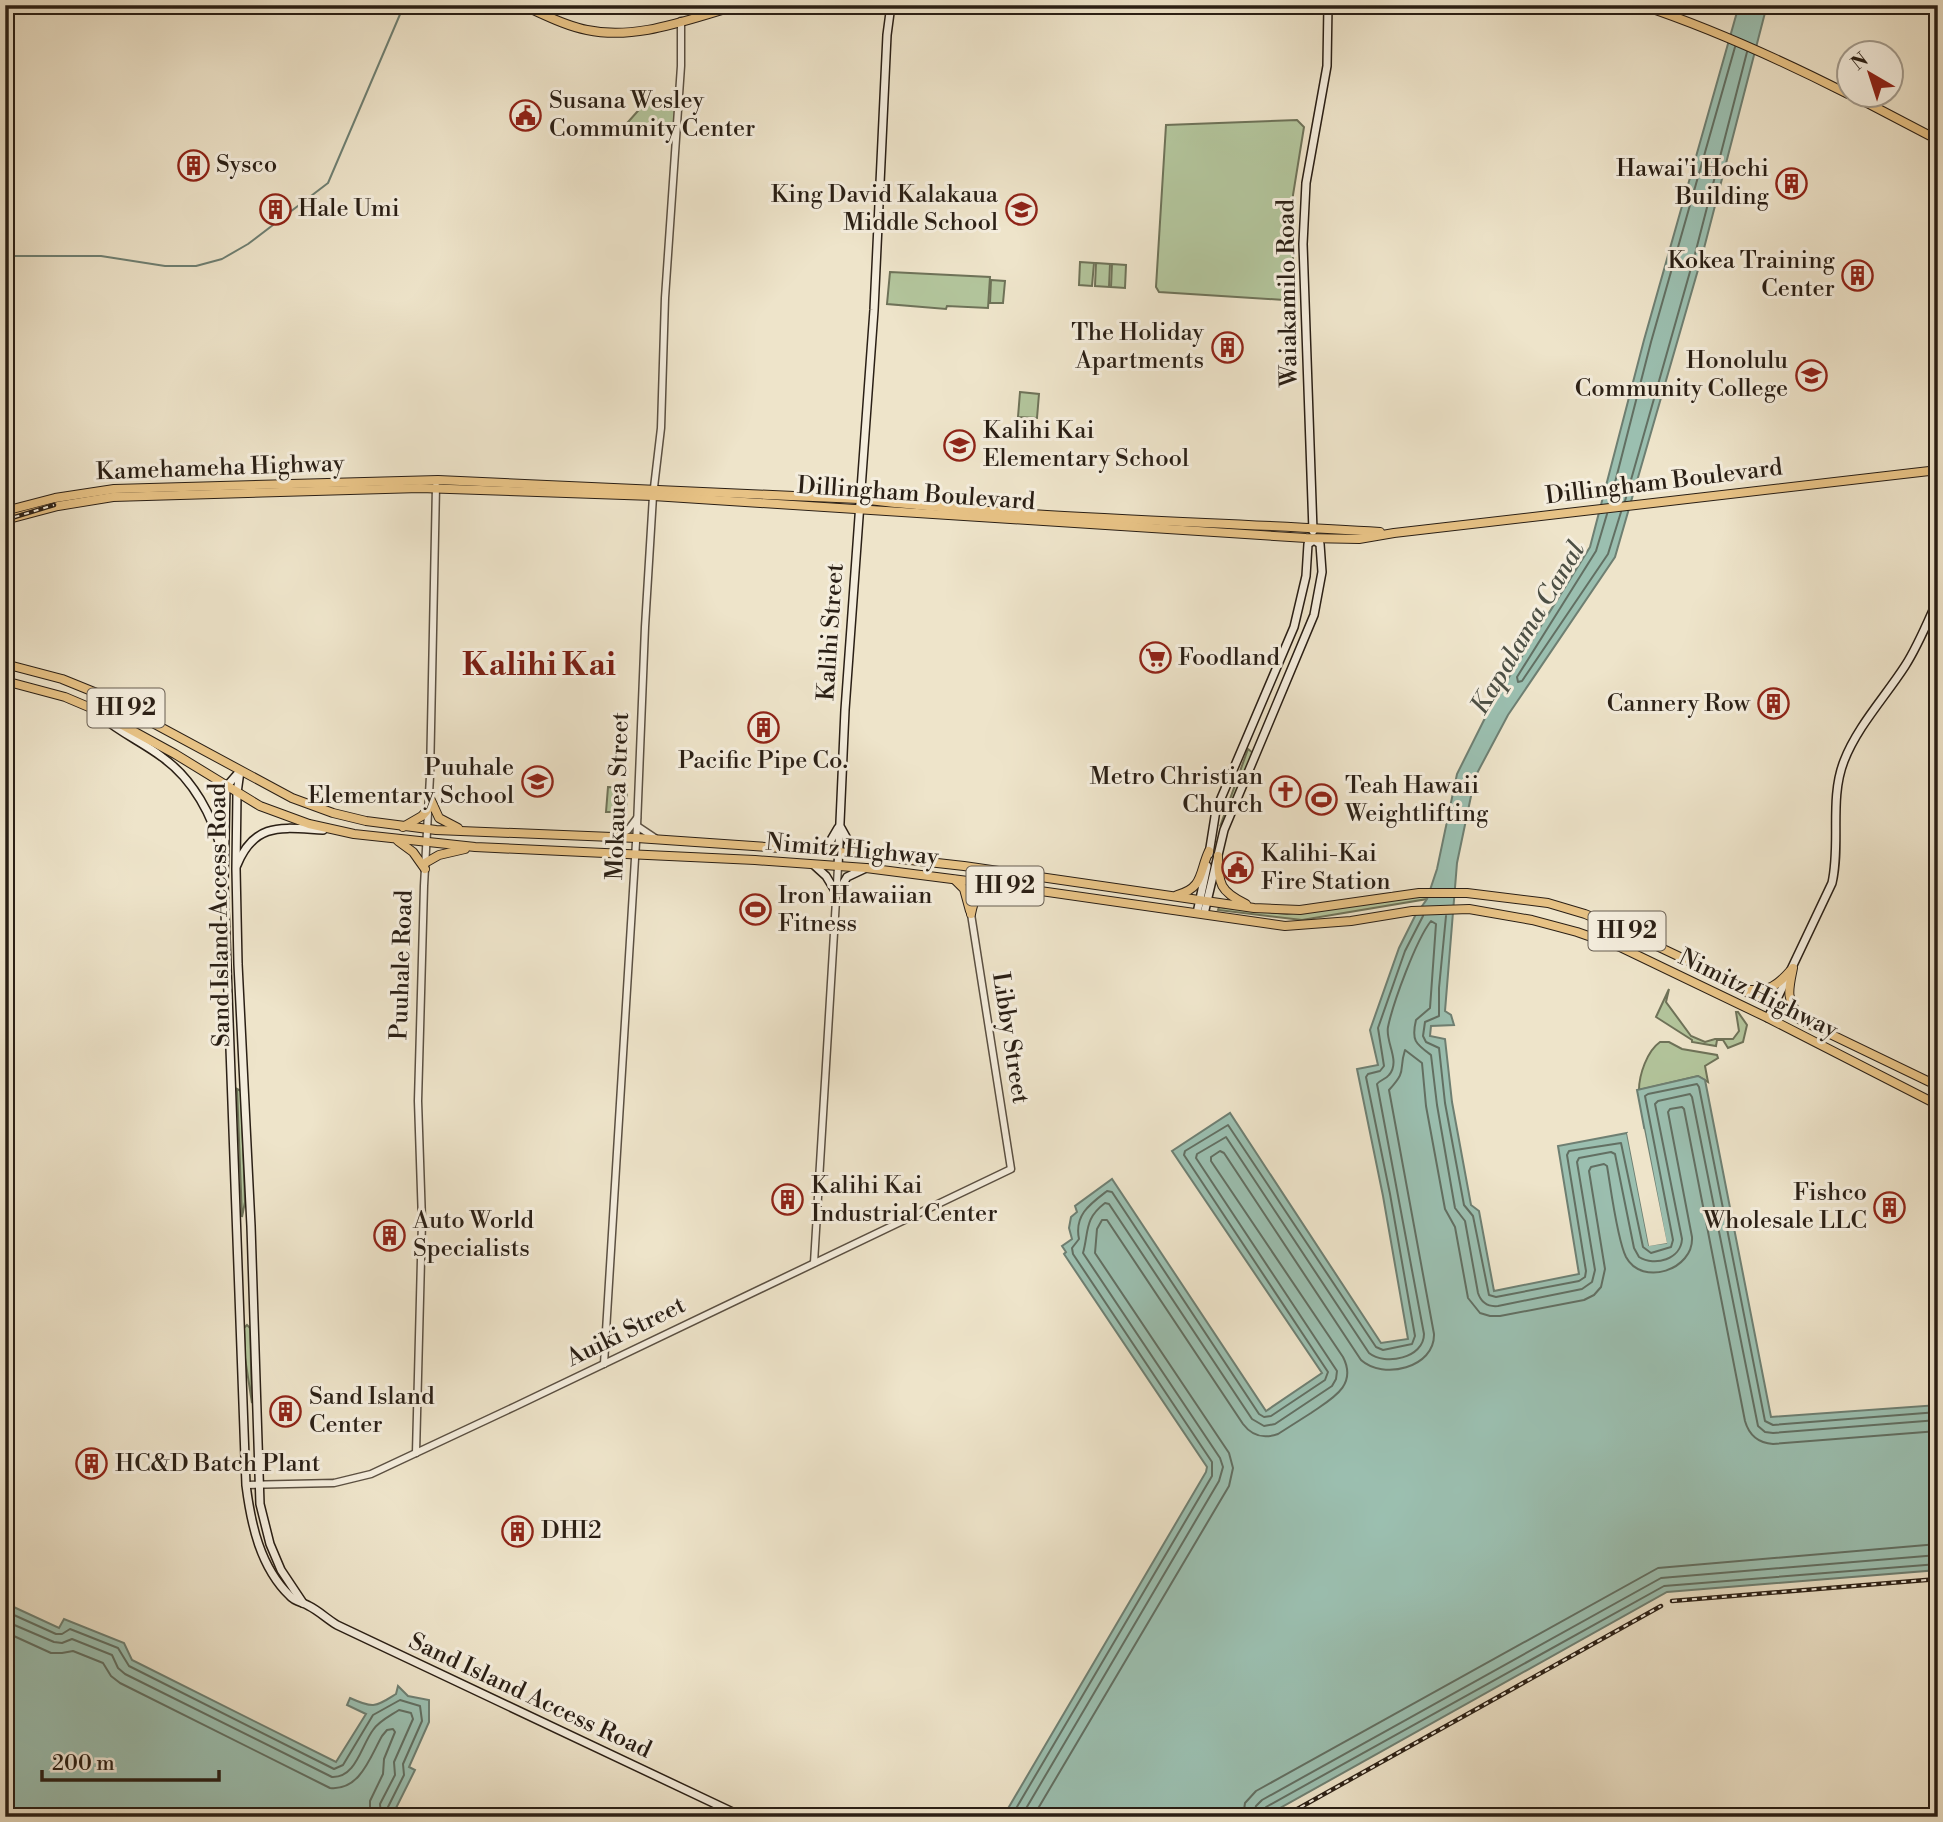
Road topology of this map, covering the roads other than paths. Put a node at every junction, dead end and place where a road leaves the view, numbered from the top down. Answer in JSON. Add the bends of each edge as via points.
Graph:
{"nodes":[{"id":1,"x":522,"y":5,"type":"edge"},
{"id":2,"x":740,"y":5,"type":"edge"},
{"id":3,"x":891,"y":5,"type":"edge"},
{"id":4,"x":1328,"y":5,"type":"edge"},
{"id":5,"x":1641,"y":5,"type":"edge"},
{"id":6,"x":681,"y":21,"type":"junction"},
{"id":7,"x":1834,"y":87,"type":"edge"},
{"id":8,"x":1877,"y":108,"type":"edge"},
{"id":9,"x":1938,"y":139,"type":"edge"},
{"id":10,"x":1938,"y":470,"type":"edge"},
{"id":11,"x":438,"y":480,"type":"junction"},
{"id":12,"x":435,"y":489,"type":"junction"},
{"id":13,"x":654,"y":492,"type":"junction"},
{"id":14,"x":859,"y":499,"type":"junction"},
{"id":15,"x":858,"y":509,"type":"junction"},
{"id":16,"x":5,"y":510,"type":"edge"},
{"id":17,"x":5,"y":520,"type":"edge"},
{"id":18,"x":1313,"y":528,"type":"junction"},
{"id":19,"x":1394,"y":533,"type":"junction"},
{"id":20,"x":1314,"y":539,"type":"junction"},
{"id":21,"x":1938,"y":599,"type":"edge"},
{"id":22,"x":5,"y":664,"type":"edge"},
{"id":23,"x":5,"y":681,"type":"edge"},
{"id":24,"x":91,"y":708,"type":"junction"},
{"id":25,"x":240,"y":771,"type":"junction"},
{"id":26,"x":226,"y":787,"type":"junction"},
{"id":27,"x":237,"y":793,"type":"junction"},
{"id":28,"x":429,"y":796,"type":"junction"},
{"id":29,"x":429,"y":808,"type":"junction"},
{"id":30,"x":638,"y":816,"type":"junction"},
{"id":31,"x":839,"y":824,"type":"junction"},
{"id":32,"x":403,"y":827,"type":"junction"},
{"id":33,"x":637,"y":827,"type":"junction"},
{"id":34,"x":427,"y":829,"type":"junction"},
{"id":35,"x":332,"y":830,"type":"junction"},
{"id":36,"x":464,"y":831,"type":"junction"},
{"id":37,"x":616,"y":838,"type":"junction"},
{"id":38,"x":637,"y":838,"type":"junction"},
{"id":39,"x":396,"y":839,"type":"junction"},
{"id":40,"x":660,"y":840,"type":"junction"},
{"id":41,"x":426,"y":842,"type":"junction"},
{"id":42,"x":475,"y":847,"type":"junction"},
{"id":43,"x":819,"y":851,"type":"junction"},
{"id":44,"x":839,"y":852,"type":"junction"},
{"id":45,"x":1213,"y":853,"type":"junction"},
{"id":46,"x":636,"y":854,"type":"junction"},
{"id":47,"x":864,"y":854,"type":"junction"},
{"id":48,"x":224,"y":863,"type":"junction"},
{"id":49,"x":425,"y":866,"type":"junction"},
{"id":50,"x":815,"y":866,"type":"junction"},
{"id":51,"x":838,"y":867,"type":"junction"},
{"id":52,"x":236,"y":869,"type":"junction"},
{"id":53,"x":866,"y":869,"type":"junction"},
{"id":54,"x":952,"y":878,"type":"junction"},
{"id":55,"x":999,"y":885,"type":"junction"},
{"id":56,"x":837,"y":894,"type":"junction"},
{"id":57,"x":1174,"y":896,"type":"junction"},
{"id":58,"x":1204,"y":900,"type":"junction"},
{"id":59,"x":1254,"y":908,"type":"junction"},
{"id":60,"x":971,"y":914,"type":"junction"},
{"id":61,"x":1201,"y":914,"type":"junction"},
{"id":62,"x":1793,"y":968,"type":"junction"},
{"id":63,"x":1746,"y":990,"type":"junction"},
{"id":64,"x":1774,"y":1007,"type":"junction"},
{"id":65,"x":1768,"y":1018,"type":"junction"},
{"id":66,"x":1802,"y":1020,"type":"junction"},
{"id":67,"x":231,"y":1077,"type":"junction"},
{"id":68,"x":244,"y":1077,"type":"junction"},
{"id":69,"x":1938,"y":1086,"type":"edge"},
{"id":70,"x":1938,"y":1105,"type":"edge"},
{"id":71,"x":1011,"y":1169,"type":"joint"},
{"id":72,"x":237,"y":1226,"type":"junction"},
{"id":73,"x":251,"y":1226,"type":"junction"},
{"id":74,"x":814,"y":1263,"type":"junction"},
{"id":75,"x":604,"y":1364,"type":"junction"},
{"id":76,"x":256,"y":1407,"type":"junction"},
{"id":77,"x":244,"y":1408,"type":"junction"},
{"id":78,"x":416,"y":1452,"type":"junction"},
{"id":79,"x":259,"y":1484,"type":"junction"},
{"id":80,"x":246,"y":1485,"type":"junction"},
{"id":81,"x":304,"y":1604,"type":"junction"},
{"id":82,"x":743,"y":1817,"type":"edge"}],
"edges":[{"from":1,"to":6,"type":"main road","via":[[602,33],[637,32]]},
{"from":2,"to":6,"type":"main road"},
{"from":3,"to":14,"type":"main road","name":"Kalihi Street"},
{"from":4,"to":18,"type":"main road","name":"Waiakamilo Road","via":[[1327,66],[1306,183],[1303,244]]},
{"from":5,"to":7,"type":"main road","via":[[1729,37]]},
{"from":6,"to":13,"type":"street","name":"Mokauea Street"},
{"from":8,"to":9,"type":"main road"},
{"from":10,"to":19,"type":"main road","name":"Dillingham Boulevard"},
{"from":11,"to":12,"type":"street","name":"Puuhale Road"},
{"from":11,"to":13,"type":"main road","name":"Dillingham Boulevard"},
{"from":11,"to":16,"type":"main road","name":"Kamehameha Highway","via":[[114,489]]},
{"from":12,"to":13,"type":"main road","name":"Dillingham Boulevard"},
{"from":12,"to":17,"type":"main road","name":"Kamehameha Highway","via":[[113,497]]},
{"from":12,"to":28,"type":"street","name":"Puuhale Road"},
{"from":13,"to":14,"type":"main road","name":"Dillingham Boulevard"},
{"from":13,"to":15,"type":"main road","name":"Dillingham Boulevard"},
{"from":13,"to":30,"type":"street","name":"Mokauea Street"},
{"from":14,"to":15,"type":"main road","name":"Kalihi Street"},
{"from":14,"to":18,"type":"main road","name":"Dillingham Boulevard"},
{"from":15,"to":20,"type":"main road","name":"Dillingham Boulevard"},
{"from":15,"to":31,"type":"main road","name":"Kalihi Street"},
{"from":18,"to":19,"type":"main road","name":"Dillingham Boulevard"},
{"from":18,"to":20,"type":"main road","name":"Waiakamilo Road"},
{"from":19,"to":20,"type":"main road","name":"Dillingham Boulevard"},
{"from":20,"to":45,"type":"main road","name":"Waiakamilo Road","via":[[1308,544],[1294,627],[1216,810]]},
{"from":20,"to":45,"type":"main road","name":"Waiakamilo Road","via":[[1320,544],[1322,572],[1314,615]]},
{"from":21,"to":62,"type":"main road","via":[[1913,654],[1843,763],[1832,883]]},
{"from":22,"to":25,"type":"main road","name":"Nimitz Highway","number":"HI 92","via":[[99,694]]},
{"from":23,"to":24,"type":"main road","name":"Nimitz Highway","number":"HI 92"},
{"from":24,"to":26,"type":"main road","name":"Nimitz Highway","number":"HI 92"},
{"from":24,"to":48,"type":"main road","via":[[186,779],[210,817]]},
{"from":25,"to":26,"type":"main road","name":"Sand Island Access Road"},
{"from":25,"to":27,"type":"main road","name":"Sand Island Access Road"},
{"from":25,"to":32,"type":"main road","name":"Nimitz Highway","number":"HI 92","via":[[323,810]]},
{"from":26,"to":27,"type":"main road","name":"Nimitz Highway","number":"HI 92"},
{"from":26,"to":48,"type":"main road","name":"Sand Island Access Road"},
{"from":27,"to":35,"type":"main road","name":"Nimitz Highway","number":"HI 92","via":[[284,816]]},
{"from":27,"to":52,"type":"main road","name":"Sand Island Access Road"},
{"from":28,"to":29,"type":"street","name":"Puuhale Road"},
{"from":28,"to":36,"type":"main road","via":[[439,817]]},
{"from":29,"to":32,"type":"main road"},
{"from":29,"to":34,"type":"street","name":"Puuhale Road"},
{"from":30,"to":33,"type":"street","name":"Mokauea Street"},
{"from":30,"to":37,"type":"street"},
{"from":31,"to":43,"type":"main road"},
{"from":31,"to":44,"type":"main road","name":"Kalihi Street"},
{"from":31,"to":47,"type":"main road","via":[[851,846]]},
{"from":32,"to":34,"type":"main road","name":"Nimitz Highway","number":"HI 92"},
{"from":33,"to":38,"type":"street","name":"Mokauea Street"},
{"from":33,"to":40,"type":"street"},
{"from":34,"to":36,"type":"main road","name":"Nimitz Highway","number":"HI 92"},
{"from":34,"to":41,"type":"street","name":"Puuhale Road"},
{"from":35,"to":39,"type":"main road","name":"Nimitz Highway","number":"HI 92"},
{"from":35,"to":52,"type":"main road","via":[[269,830],[250,842]]},
{"from":36,"to":37,"type":"main road","name":"Nimitz Highway","number":"HI 92"},
{"from":37,"to":38,"type":"main road","name":"Nimitz Highway","number":"HI 92"},
{"from":38,"to":40,"type":"main road","name":"Nimitz Highway","number":"HI 92"},
{"from":38,"to":46,"type":"street","name":"Mokauea Street"},
{"from":39,"to":41,"type":"main road","name":"Nimitz Highway","number":"HI 92"},
{"from":39,"to":49,"type":"main road"},
{"from":40,"to":43,"type":"main road","name":"Nimitz Highway","number":"HI 92"},
{"from":41,"to":42,"type":"main road","name":"Nimitz Highway","number":"HI 92"},
{"from":41,"to":49,"type":"street","name":"Puuhale Road"},
{"from":42,"to":46,"type":"main road","name":"Nimitz Highway","number":"HI 92"},
{"from":42,"to":49,"type":"main road","via":[[439,855]]},
{"from":43,"to":44,"type":"main road","name":"Nimitz Highway","number":"HI 92"},
{"from":44,"to":47,"type":"main road","name":"Nimitz Highway","number":"HI 92"},
{"from":44,"to":51,"type":"main road","name":"Kalihi Street"},
{"from":45,"to":57,"type":"main road","via":[[1202,865],[1198,884]]},
{"from":45,"to":58,"type":"main road","name":"Waiakamilo Road"},
{"from":45,"to":59,"type":"main road","via":[[1227,895]]},
{"from":46,"to":50,"type":"main road","name":"Nimitz Highway","number":"HI 92"},
{"from":46,"to":75,"type":"street","name":"Mokauea Street"},
{"from":47,"to":57,"type":"main road","name":"Nimitz Highway","number":"HI 92"},
{"from":48,"to":67,"type":"main road","name":"Sand Island Access Road"},
{"from":49,"to":78,"type":"street","name":"Puuhale Road"},
{"from":50,"to":51,"type":"main road","name":"Nimitz Highway","number":"HI 92"},
{"from":50,"to":56,"type":"main road"},
{"from":51,"to":53,"type":"main road","name":"Nimitz Highway","number":"HI 92"},
{"from":51,"to":56,"type":"street","name":"Kalihi Street"},
{"from":52,"to":68,"type":"main road","name":"Sand Island Access Road"},
{"from":53,"to":54,"type":"main road","name":"Nimitz Highway","number":"HI 92"},
{"from":53,"to":56,"type":"main road","via":[[847,877]]},
{"from":54,"to":55,"type":"main road","name":"Nimitz Highway","number":"HI 92"},
{"from":54,"to":60,"type":"main road","via":[[964,889]]},
{"from":55,"to":60,"type":"main road","via":[[976,896]]},
{"from":55,"to":61,"type":"main road","name":"Nimitz Highway","number":"HI 92"},
{"from":56,"to":74,"type":"street","name":"Kalihi Street"},
{"from":57,"to":58,"type":"main road","name":"Nimitz Highway","number":"HI 92"},
{"from":58,"to":59,"type":"main road","name":"Nimitz Highway","number":"HI 92"},
{"from":58,"to":61,"type":"main road","name":"Waiakamilo Road"},
{"from":59,"to":63,"type":"main road","name":"Nimitz Highway","number":"HI 92","via":[[1300,909],[1419,892],[1536,901],[1623,930]]},
{"from":60,"to":71,"type":"street","name":"Libby Street"},
{"from":61,"to":65,"type":"main road","name":"Nimitz Highway","number":"HI 92","via":[[1285,926],[1469,909],[1532,920],[1620,947]]},
{"from":62,"to":63,"type":"main road","via":[[1773,988]]},
{"from":62,"to":64,"type":"main road"},
{"from":62,"to":66,"type":"main road","via":[[1788,992]]},
{"from":63,"to":64,"type":"main road","name":"Nimitz Highway","number":"HI 92"},
{"from":64,"to":65,"type":"main road"},
{"from":64,"to":66,"type":"main road","name":"Nimitz Highway","number":"HI 92"},
{"from":65,"to":70,"type":"main road","name":"Nimitz Highway","number":"HI 92"},
{"from":66,"to":69,"type":"main road","name":"Nimitz Highway","number":"HI 92"},
{"from":67,"to":68,"type":"main road"},
{"from":67,"to":72,"type":"main road","name":"Sand Island Access Road"},
{"from":68,"to":73,"type":"main road","name":"Sand Island Access Road"},
{"from":71,"to":74,"type":"street","name":"Auiki Street"},
{"from":72,"to":73,"type":"main road"},
{"from":72,"to":77,"type":"main road","name":"Sand Island Access Road"},
{"from":73,"to":76,"type":"main road","name":"Sand Island Access Road"},
{"from":74,"to":75,"type":"street","name":"Auiki Street"},
{"from":75,"to":78,"type":"street","name":"Auiki Street"},
{"from":76,"to":77,"type":"main road"},
{"from":76,"to":79,"type":"main road","name":"Sand Island Access Road"},
{"from":77,"to":80,"type":"main road","name":"Sand Island Access Road"},
{"from":78,"to":79,"type":"street","name":"Auiki Street","via":[[357,1479]]},
{"from":79,"to":80,"type":"street","name":"Auiki Street"},
{"from":79,"to":81,"type":"main road","name":"Sand Island Access Road","via":[[270,1544]]},
{"from":80,"to":81,"type":"main road","name":"Sand Island Access Road","via":[[252,1527],[261,1550],[290,1597]]},
{"from":81,"to":82,"type":"main road","name":"Sand Island Access Road","via":[[360,1637]]}]}
